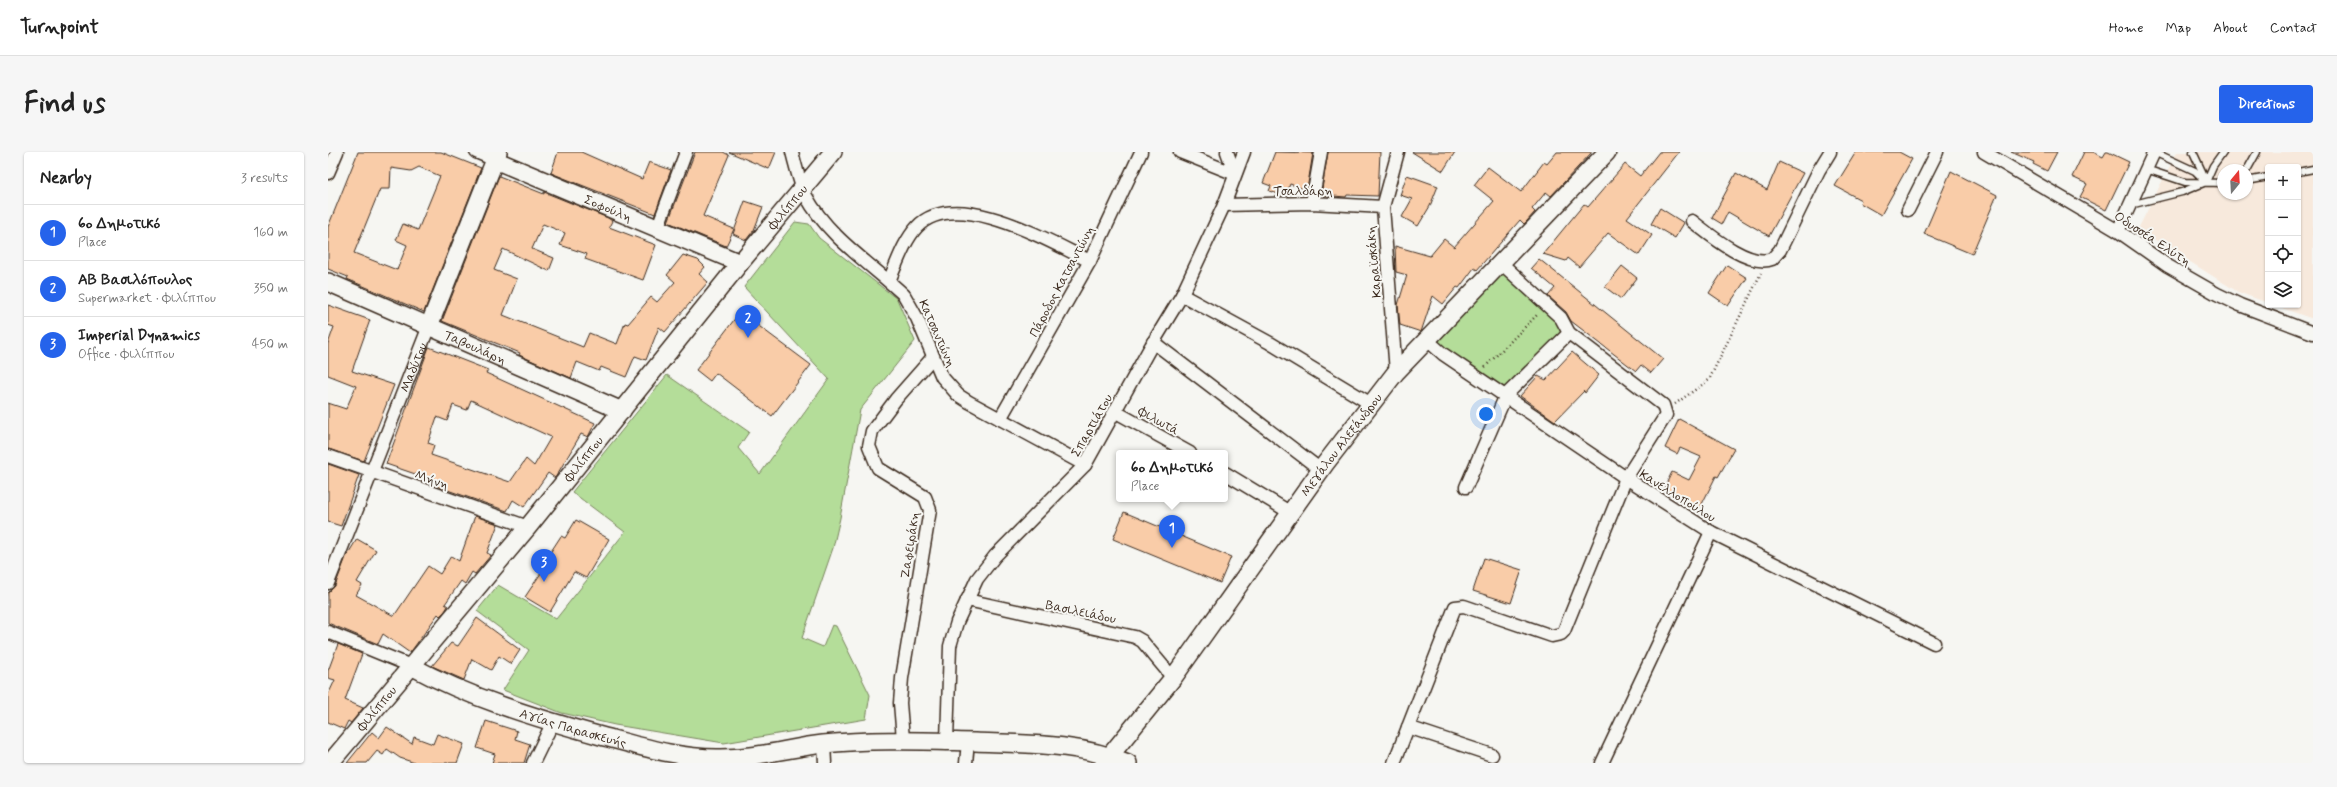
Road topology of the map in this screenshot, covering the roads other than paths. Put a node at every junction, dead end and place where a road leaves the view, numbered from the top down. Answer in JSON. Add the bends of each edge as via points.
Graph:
{"nodes":[{"id":1,"x":337,"y":152,"type":"edge"},
{"id":2,"x":476,"y":152,"type":"edge"},
{"id":3,"x":686,"y":152,"type":"edge"},
{"id":4,"x":792,"y":152,"type":"edge"},
{"id":5,"x":833,"y":152,"type":"edge"},
{"id":6,"x":1141,"y":152,"type":"edge"},
{"id":7,"x":1180,"y":152,"type":"edge"},
{"id":8,"x":1227,"y":152,"type":"edge"},
{"id":9,"x":1244,"y":152,"type":"edge"},
{"id":10,"x":1320,"y":152,"type":"edge"},
{"id":11,"x":1398,"y":152,"type":"edge"},
{"id":12,"x":1607,"y":152,"type":"edge"},
{"id":13,"x":1830,"y":152,"type":"edge"},
{"id":14,"x":1936,"y":152,"type":"edge"},
{"id":15,"x":1984,"y":152,"type":"edge"},
{"id":16,"x":2154,"y":152,"type":"edge"},
{"id":17,"x":2193,"y":152,"type":"edge"},
{"id":18,"x":2223,"y":152,"type":"edge"},
{"id":19,"x":2257,"y":152,"type":"edge"},
{"id":20,"x":496,"y":156,"type":"edge"},
{"id":21,"x":2250,"y":164,"type":"edge"},
{"id":22,"x":2146,"y":169,"type":"junction"},
{"id":23,"x":2313,"y":169,"type":"edge"},
{"id":24,"x":2301,"y":171,"type":"edge"},
{"id":25,"x":328,"y":173,"type":"edge"},
{"id":26,"x":1236,"y":174,"type":"junction"},
{"id":27,"x":2265,"y":178,"type":"edge"},
{"id":28,"x":2253,"y":180,"type":"edge"},
{"id":29,"x":2206,"y":182,"type":"junction"},
{"id":30,"x":2217,"y":183,"type":"edge"},
{"id":31,"x":803,"y":188,"type":"junction"},
{"id":32,"x":1312,"y":203,"type":"junction"},
{"id":33,"x":1224,"y":205,"type":"junction"},
{"id":34,"x":2129,"y":206,"type":"junction"},
{"id":35,"x":1383,"y":207,"type":"junction"},
{"id":36,"x":1908,"y":210,"type":"dead end"},
{"id":37,"x":1692,"y":221,"type":"dead end"},
{"id":38,"x":657,"y":229,"type":"junction"},
{"id":39,"x":2118,"y":231,"type":"junction"},
{"id":40,"x":1090,"y":261,"type":"junction"},
{"id":41,"x":1501,"y":263,"type":"junction"},
{"id":42,"x":740,"y":264,"type":"junction"},
{"id":43,"x":889,"y":281,"type":"junction"},
{"id":44,"x":328,"y":282,"type":"edge"},
{"id":45,"x":1182,"y":295,"type":"junction"},
{"id":46,"x":430,"y":326,"type":"junction"},
{"id":47,"x":1569,"y":333,"type":"junction"},
{"id":48,"x":2313,"y":333,"type":"edge"},
{"id":49,"x":1426,"y":339,"type":"junction"},
{"id":50,"x":1153,"y":342,"type":"junction"},
{"id":51,"x":933,"y":357,"type":"junction"},
{"id":52,"x":1396,"y":372,"type":"junction"},
{"id":53,"x":1506,"y":395,"type":"junction"},
{"id":54,"x":1371,"y":404,"type":"junction"},
{"id":55,"x":622,"y":411,"type":"junction"},
{"id":56,"x":1116,"y":412,"type":"junction"},
{"id":57,"x":1000,"y":419,"type":"junction"},
{"id":58,"x":1185,"y":450,"type":"edge"},
{"id":59,"x":328,"y":456,"type":"edge"},
{"id":60,"x":1085,"y":465,"type":"junction"},
{"id":61,"x":1321,"y":470,"type":"junction"},
{"id":62,"x":373,"y":472,"type":"junction"},
{"id":63,"x":1228,"y":475,"type":"edge"},
{"id":64,"x":1626,"y":478,"type":"junction"},
{"id":65,"x":1466,"y":487,"type":"dead end"},
{"id":66,"x":1291,"y":513,"type":"junction"},
{"id":67,"x":528,"y":527,"type":"junction"},
{"id":68,"x":1711,"y":532,"type":"junction"},
{"id":69,"x":328,"y":583,"type":"edge"},
{"id":70,"x":967,"y":600,"type":"junction"},
{"id":71,"x":328,"y":632,"type":"edge"},
{"id":72,"x":1934,"y":643,"type":"dead end"},
{"id":73,"x":410,"y":666,"type":"junction"},
{"id":74,"x":1173,"y":678,"type":"junction"},
{"id":75,"x":553,"y":722,"type":"junction"},
{"id":76,"x":1408,"y":727,"type":"junction"},
{"id":77,"x":903,"y":739,"type":"junction"},
{"id":78,"x":947,"y":741,"type":"junction"},
{"id":79,"x":968,"y":742,"type":"junction"},
{"id":80,"x":824,"y":744,"type":"junction"},
{"id":81,"x":1492,"y":755,"type":"dead end"},
{"id":82,"x":670,"y":759,"type":"edge"},
{"id":83,"x":1106,"y":759,"type":"edge"},
{"id":84,"x":330,"y":763,"type":"edge"},
{"id":85,"x":532,"y":763,"type":"edge"},
{"id":86,"x":825,"y":763,"type":"edge"},
{"id":87,"x":966,"y":763,"type":"edge"},
{"id":88,"x":1128,"y":763,"type":"edge"},
{"id":89,"x":1394,"y":763,"type":"edge"},
{"id":90,"x":1602,"y":763,"type":"edge"}],
"edges":[{"from":1,"to":25,"type":"street"},
{"from":2,"to":20,"type":"street","name":"Σοφούλη"},
{"from":3,"to":38,"type":"street"},
{"from":4,"to":31,"type":"street","name":"Κατσαντώνη"},
{"from":5,"to":31,"type":"street","name":"Φιλίππου"},
{"from":6,"to":40,"type":"street","name":"Πάροδος Κατσαντώνη"},
{"from":7,"to":26,"type":"street"},
{"from":8,"to":26,"type":"street"},
{"from":9,"to":26,"type":"street","name":"Σπαρτιάτου"},
{"from":10,"to":32,"type":"street"},
{"from":11,"to":35,"type":"street","name":"Καραϊσκάκη"},
{"from":12,"to":41,"type":"street","name":"Μεγάλου Αλεξάνδρου"},
{"from":13,"to":37,"type":"street","via":[[1817,173],[1780,250],[1772,259],[1766,261],[1723,245]]},
{"from":14,"to":36,"type":"street"},
{"from":15,"to":39,"type":"street","name":"Οδυσσέα Ελύτη"},
{"from":16,"to":22,"type":"street"},
{"from":16,"to":29,"type":"lane","via":[[2194,171]]},
{"from":17,"to":29,"type":"lane"},
{"from":18,"to":29,"type":"lane"},
{"from":19,"to":21,"type":"lane"},
{"from":20,"to":38,"type":"street","name":"Σοφούλη"},
{"from":20,"to":46,"type":"street","name":"Μαδύτου"},
{"from":22,"to":29,"type":"lane","via":[[2185,182]]},
{"from":22,"to":34,"type":"street"},
{"from":23,"to":24,"type":"lane"},
{"from":26,"to":33,"type":"street","name":"Σπαρτιάτου"},
{"from":27,"to":28,"type":"lane"},
{"from":29,"to":30,"type":"lane"},
{"from":29,"to":34,"type":"lane","via":[[2182,192]]},
{"from":31,"to":42,"type":"street","name":"Φιλίππου"},
{"from":31,"to":43,"type":"street","name":"Κατσαντώνη","via":[[824,222]]},
{"from":32,"to":33,"type":"street","name":"Τσαλδάρη"},
{"from":32,"to":35,"type":"street","name":"Τσαλδάρη"},
{"from":33,"to":45,"type":"street","name":"Σπαρτιάτου"},
{"from":34,"to":39,"type":"street"},
{"from":35,"to":52,"type":"street","name":"Καραϊσκάκη"},
{"from":38,"to":42,"type":"street","name":"Σοφούλη"},
{"from":39,"to":48,"type":"street","name":"Οδυσσέα Ελύτη","via":[[2168,266],[2217,294]]},
{"from":40,"to":43,"type":"street","via":[[1010,224],[990,217],[956,212],[930,218],[918,226]]},
{"from":40,"to":57,"type":"street","name":"Πάροδος Κατσαντώνη"},
{"from":41,"to":47,"type":"street","via":[[1561,318]]},
{"from":41,"to":49,"type":"street","name":"Μεγάλου Αλεξάνδρου"},
{"from":42,"to":55,"type":"street","name":"Φιλίππου"},
{"from":43,"to":51,"type":"street","name":"Κατσαντώνη","via":[[912,307]]},
{"from":44,"to":46,"type":"street","name":"Ταβουλάρη"},
{"from":45,"to":50,"type":"street","name":"Σπαρτιάτου"},
{"from":45,"to":54,"type":"street","via":[[1270,343]]},
{"from":46,"to":55,"type":"street","name":"Ταβουλάρη"},
{"from":46,"to":62,"type":"street","name":"Μαδύτου"},
{"from":47,"to":53,"type":"street"},
{"from":47,"to":64,"type":"street","via":[[1663,405],[1666,410],[1666,415]]},
{"from":49,"to":52,"type":"street","name":"Μεγάλου Αλεξάνδρου"},
{"from":49,"to":53,"type":"street","name":"Κανελλοπούλου","via":[[1443,354]]},
{"from":50,"to":56,"type":"street","name":"Σπαρτιάτου"},
{"from":50,"to":61,"type":"street"},
{"from":51,"to":57,"type":"street","name":"Κατσαντώνη","via":[[942,376],[958,395]]},
{"from":51,"to":77,"type":"street","name":"Ζαφειράκη","via":[[872,431],[869,446],[878,468],[925,497],[930,510],[902,678],[900,703]]},
{"from":52,"to":54,"type":"street","name":"Μεγάλου Αλεξάνδρου"},
{"from":53,"to":64,"type":"street","name":"Κανελλοπούλου"},
{"from":53,"to":65,"type":"street"},
{"from":54,"to":61,"type":"street","name":"Μεγάλου Αλεξάνδρου"},
{"from":55,"to":67,"type":"street","name":"Φιλίππου"},
{"from":56,"to":58,"type":"street","name":"Φιλωτά"},
{"from":56,"to":60,"type":"street","name":"Σπαρτιάτου"},
{"from":57,"to":60,"type":"street","name":"Κατσαντώνη"},
{"from":59,"to":62,"type":"street","name":"Μήνη"},
{"from":60,"to":70,"type":"street","name":"Σπαρτιάτου","via":[[995,556],[977,579]]},
{"from":61,"to":66,"type":"street","name":"Μεγάλου Αλεξάνδρου"},
{"from":62,"to":67,"type":"street","name":"Μήνη"},
{"from":62,"to":69,"type":"street","name":"Μαδύτου"},
{"from":63,"to":66,"type":"street"},
{"from":64,"to":68,"type":"street","name":"Κανελλοπούλου"},
{"from":64,"to":76,"type":"street","via":[[1564,631],[1552,636],[1464,606],[1455,607]]},
{"from":66,"to":74,"type":"street","name":"Μεγάλου Αλεξάνδρου"},
{"from":67,"to":73,"type":"street","name":"Φιλίππου"},
{"from":68,"to":72,"type":"street","name":"Κανελλοπούλου"},
{"from":68,"to":90,"type":"street"},
{"from":70,"to":74,"type":"street","name":"Βασιλειάδου","via":[[1135,637],[1142,641]]},
{"from":70,"to":78,"type":"street","name":"Σπαρτιάτου","via":[[950,646]]},
{"from":71,"to":73,"type":"street"},
{"from":73,"to":75,"type":"street","name":"Αγίας Παρασκευής","via":[[449,685]]},
{"from":73,"to":84,"type":"street","name":"Φιλίππου"},
{"from":74,"to":83,"type":"street","name":"Μεγάλου Αλεξάνδρου"},
{"from":75,"to":82,"type":"street","name":"Αγίας Παρασκευής"},
{"from":75,"to":85,"type":"street"},
{"from":76,"to":81,"type":"street"},
{"from":76,"to":89,"type":"street"},
{"from":77,"to":78,"type":"street","name":"Αγίας Παρασκευής"},
{"from":77,"to":80,"type":"street","name":"Αγίας Παρασκευής"},
{"from":78,"to":79,"type":"street","name":"Αγίας Παρασκευής"},
{"from":79,"to":83,"type":"street","name":"Αγίας Παρασκευής","via":[[1067,746]]},
{"from":79,"to":87,"type":"street"},
{"from":80,"to":82,"type":"street","name":"Αγίας Παρασκευής","via":[[744,757]]},
{"from":80,"to":86,"type":"street"},
{"from":83,"to":88,"type":"street","name":"Αγίας Παρασκευής"}]}
